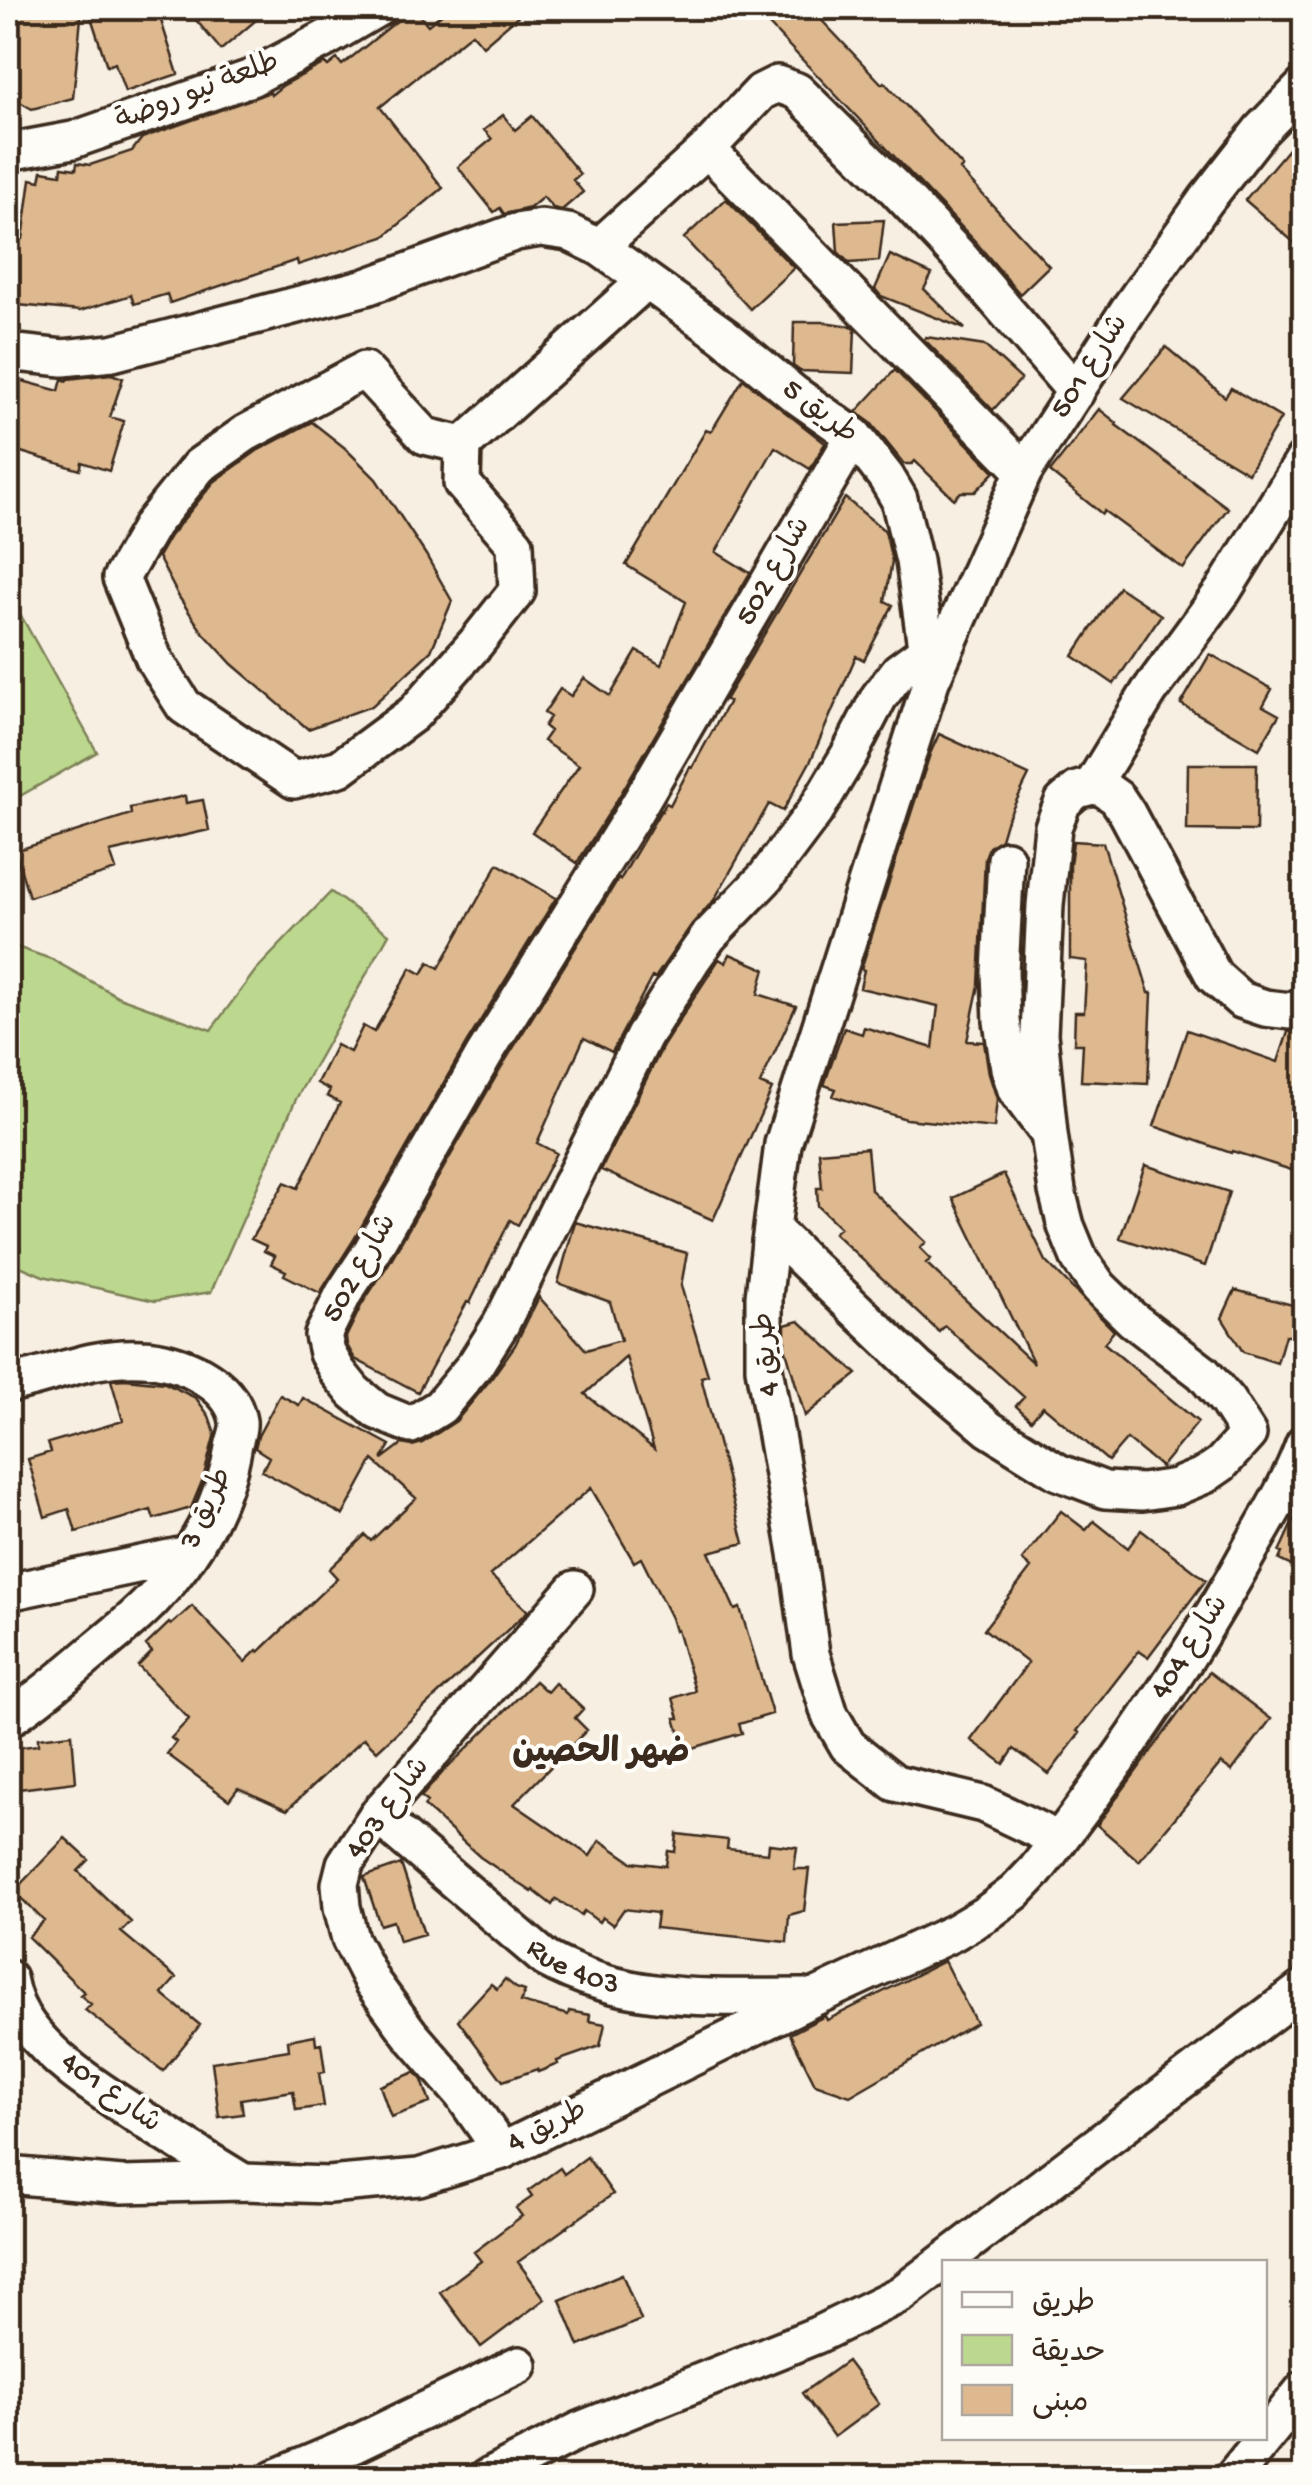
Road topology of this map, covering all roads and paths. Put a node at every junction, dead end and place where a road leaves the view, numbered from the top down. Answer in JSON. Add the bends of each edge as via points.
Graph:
{"nodes":[{"id":1,"x":378,"y":8,"type":"edge"},
{"id":2,"x":1304,"y":86,"type":"edge"},
{"id":3,"x":708,"y":149,"type":"junction"},
{"id":4,"x":8,"y":152,"type":"edge"},
{"id":5,"x":600,"y":247,"type":"junction"},
{"id":6,"x":646,"y":280,"type":"junction"},
{"id":7,"x":8,"y":352,"type":"edge"},
{"id":8,"x":1076,"y":392,"type":"junction"},
{"id":9,"x":854,"y":436,"type":"junction"},
{"id":10,"x":463,"y":445,"type":"junction"},
{"id":11,"x":1304,"y":460,"type":"edge"},
{"id":12,"x":1024,"y":471,"type":"junction"},
{"id":13,"x":928,"y":666,"type":"junction"},
{"id":14,"x":1092,"y":786,"type":"junction"},
{"id":15,"x":1006,"y":860,"type":"dead end"},
{"id":16,"x":1304,"y":1004,"type":"edge"},
{"id":17,"x":1049,"y":1134,"type":"junction"},
{"id":18,"x":770,"y":1243,"type":"junction"},
{"id":19,"x":8,"y":1384,"type":"edge"},
{"id":20,"x":1304,"y":1444,"type":"edge"},
{"id":21,"x":190,"y":1554,"type":"junction"},
{"id":22,"x":574,"y":1589,"type":"dead end"},
{"id":23,"x":8,"y":1592,"type":"edge"},
{"id":24,"x":8,"y":1719,"type":"edge"},
{"id":25,"x":377,"y":1815,"type":"junction"},
{"id":26,"x":1059,"y":1840,"type":"junction"},
{"id":27,"x":8,"y":1978,"type":"edge"},
{"id":28,"x":1304,"y":1988,"type":"edge"},
{"id":29,"x":815,"y":1997,"type":"junction"},
{"id":30,"x":502,"y":2151,"type":"junction"},
{"id":31,"x":8,"y":2175,"type":"edge"},
{"id":32,"x":244,"y":2182,"type":"junction"},
{"id":33,"x":946,"y":2260,"type":"edge"},
{"id":34,"x":942,"y":2263,"type":"edge"},
{"id":35,"x":520,"y":2365,"type":"dead end"},
{"id":36,"x":1304,"y":2389,"type":"edge"},
{"id":37,"x":1267,"y":2435,"type":"edge"},
{"id":38,"x":1263,"y":2440,"type":"edge"},
{"id":39,"x":275,"y":2478,"type":"edge"},
{"id":40,"x":486,"y":2478,"type":"edge"},
{"id":41,"x":1232,"y":2478,"type":"edge"}],
"edges":[{"from":1,"to":4,"type":"street","name":"طلعة نيو روضة","via":[[251,78],[73,140]]},
{"from":2,"to":8,"type":"street","name":"شارع 501","via":[[1206,200]]},
{"from":3,"to":5,"type":"street"},
{"from":3,"to":8,"type":"street","via":[[761,92],[777,84],[797,91],[946,242]]},
{"from":3,"to":12,"type":"street"},
{"from":5,"to":6,"type":"street","name":"طريق 5"},
{"from":5,"to":7,"type":"street","name":"طريق 5","via":[[568,232],[516,232],[366,286],[112,354]]},
{"from":6,"to":9,"type":"street","name":"طريق 5"},
{"from":6,"to":10,"type":"street"},
{"from":8,"to":12,"type":"street","name":"شارع 501"},
{"from":9,"to":13,"type":"street","name":"طريق 5","via":[[899,499]]},
{"from":9,"to":13,"type":"street","name":"شارع 502","via":[[344,1293],[324,1335],[328,1353],[354,1392],[377,1411],[411,1425],[440,1407],[475,1366],[644,1036],[692,960],[816,810],[899,671]]},
{"from":10,"to":10,"type":"street","via":[[425,436],[364,370],[199,466],[152,524],[122,578],[154,659],[184,706],[294,780],[340,768],[414,714],[516,590],[515,544],[462,483]]},
{"from":11,"to":14,"type":"street"},
{"from":12,"to":13,"type":"street","name":"شارع 501"},
{"from":13,"to":18,"type":"street","name":"طريق 5","via":[[783,1144]]},
{"from":14,"to":16,"type":"street","via":[[1117,798],[1127,813],[1214,976],[1241,1000],[1265,1008],[1290,1011]]},
{"from":14,"to":17,"type":"street","via":[[1063,802],[1053,827],[1039,1034]]},
{"from":15,"to":17,"type":"street","via":[[1000,972],[1007,1052],[1016,1090]]},
{"from":17,"to":18,"type":"street","via":[[1057,1191],[1080,1260],[1132,1319],[1218,1389],[1248,1434],[1204,1475],[1142,1492],[1105,1490],[1058,1472],[990,1430],[778,1235]]},
{"from":18,"to":26,"type":"street","name":"طريق 4","via":[[764,1368],[811,1654],[830,1715],[848,1746],[894,1782],[983,1804]]},
{"from":19,"to":21,"type":"street","name":"طريق 3","via":[[66,1366],[144,1358],[210,1379],[238,1421],[228,1477]]},
{"from":20,"to":26,"type":"street","name":"شارع 404","via":[[1230,1587]]},
{"from":21,"to":23,"type":"street"},
{"from":21,"to":24,"type":"street","name":"طريق 3","via":[[155,1598]]},
{"from":22,"to":25,"type":"street","name":"شارع 403"},
{"from":25,"to":29,"type":"street","name":"Rue 403","via":[[546,1959],[575,1975],[684,1997]]},
{"from":25,"to":30,"type":"street","name":"شارع 403","via":[[345,1864],[340,1884],[350,1940],[372,1982]]},
{"from":26,"to":29,"type":"street","name":"طريق 4","via":[[1016,1892],[986,1913]]},
{"from":27,"to":32,"type":"street","name":"شارع 401","via":[[26,2025],[55,2056]]},
{"from":28,"to":33,"type":"street"},
{"from":29,"to":30,"type":"street","name":"طريق 4"},
{"from":30,"to":32,"type":"street","name":"طريق 4","via":[[419,2176],[328,2186]]},
{"from":31,"to":32,"type":"street","name":"طريق 4","via":[[122,2185]]},
{"from":34,"to":40,"type":"street","via":[[901,2294],[817,2336],[580,2430]]},
{"from":35,"to":39,"type":"street"},
{"from":36,"to":37,"type":"street"},
{"from":38,"to":41,"type":"street"}]}
